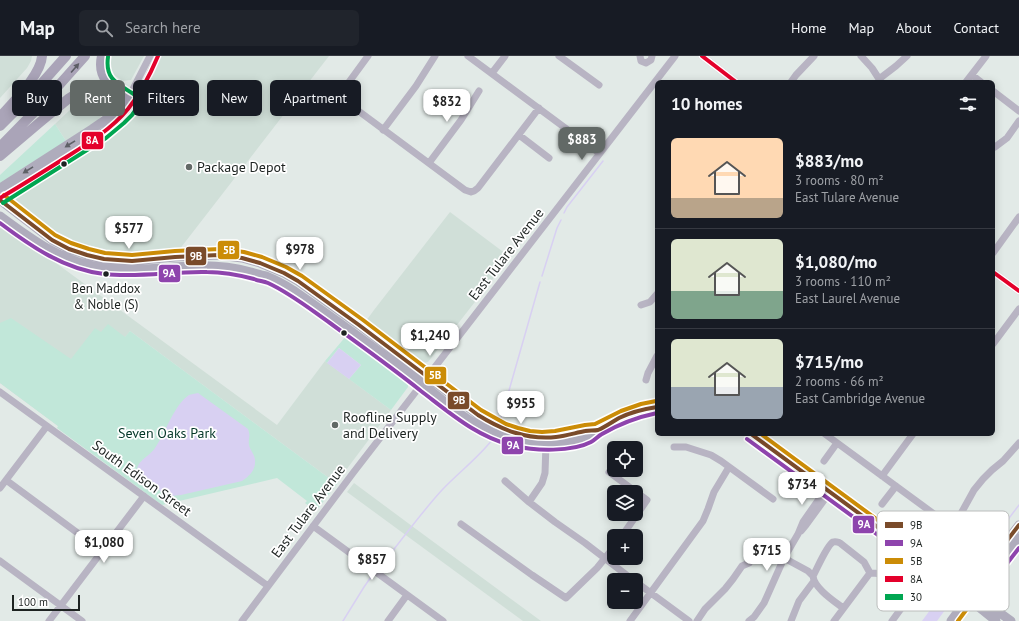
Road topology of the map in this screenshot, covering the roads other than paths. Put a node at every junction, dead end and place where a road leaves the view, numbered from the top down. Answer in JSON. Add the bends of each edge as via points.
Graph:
{"nodes":[{"id":1,"x":42,"y":56,"type":"edge"},
{"id":2,"x":66,"y":56,"type":"edge"},
{"id":3,"x":85,"y":56,"type":"edge"},
{"id":4,"x":102,"y":56,"type":"edge"},
{"id":5,"x":150,"y":56,"type":"edge"},
{"id":6,"x":158,"y":56,"type":"edge"},
{"id":7,"x":368,"y":56,"type":"edge"},
{"id":8,"x":435,"y":56,"type":"edge"},
{"id":9,"x":468,"y":56,"type":"edge"},
{"id":10,"x":504,"y":56,"type":"edge"},
{"id":11,"x":559,"y":56,"type":"edge"},
{"id":12,"x":640,"y":56,"type":"edge"},
{"id":13,"x":652,"y":56,"type":"edge"},
{"id":14,"x":676,"y":56,"type":"edge"},
{"id":15,"x":702,"y":56,"type":"edge"},
{"id":16,"x":814,"y":56,"type":"edge"},
{"id":17,"x":862,"y":56,"type":"edge"},
{"id":18,"x":907,"y":56,"type":"edge"},
{"id":19,"x":986,"y":56,"type":"edge"},
{"id":20,"x":492,"y":73,"type":"junction"},
{"id":21,"x":972,"y":75,"type":"junction"},
{"id":22,"x":657,"y":80,"type":"edge"},
{"id":23,"x":733,"y":80,"type":"edge"},
{"id":24,"x":792,"y":80,"type":"edge"},
{"id":25,"x":879,"y":80,"type":"edge"},
{"id":26,"x":881,"y":80,"type":"edge"},
{"id":27,"x":968,"y":80,"type":"edge"},
{"id":28,"x":978,"y":80,"type":"edge"},
{"id":29,"x":655,"y":83,"type":"edge"},
{"id":30,"x":599,"y":85,"type":"dead end"},
{"id":31,"x":479,"y":91,"type":"dead end"},
{"id":32,"x":995,"y":93,"type":"edge"},
{"id":33,"x":128,"y":101,"type":"junction"},
{"id":34,"x":539,"y":108,"type":"junction"},
{"id":35,"x":1019,"y":111,"type":"edge"},
{"id":36,"x":0,"y":118,"type":"edge"},
{"id":37,"x":1019,"y":121,"type":"edge"},
{"id":38,"x":0,"y":126,"type":"edge"},
{"id":39,"x":383,"y":130,"type":"junction"},
{"id":40,"x":519,"y":136,"type":"junction"},
{"id":41,"x":0,"y":147,"type":"edge"},
{"id":42,"x":995,"y":147,"type":"dead end"},
{"id":43,"x":600,"y":153,"type":"junction"},
{"id":44,"x":0,"y":156,"type":"edge"},
{"id":45,"x":549,"y":158,"type":"dead end"},
{"id":46,"x":429,"y":163,"type":"junction"},
{"id":47,"x":0,"y":188,"type":"edge"},
{"id":48,"x":0,"y":199,"type":"edge"},
{"id":49,"x":0,"y":216,"type":"edge"},
{"id":50,"x":1019,"y":217,"type":"edge"},
{"id":51,"x":995,"y":250,"type":"edge"},
{"id":52,"x":995,"y":273,"type":"edge"},
{"id":53,"x":265,"y":276,"type":"junction"},
{"id":54,"x":1019,"y":291,"type":"edge"},
{"id":55,"x":318,"y":296,"type":"junction"},
{"id":56,"x":655,"y":296,"type":"edge"},
{"id":57,"x":641,"y":305,"type":"dead end"},
{"id":58,"x":1019,"y":308,"type":"edge"},
{"id":59,"x":995,"y":341,"type":"edge"},
{"id":60,"x":655,"y":360,"type":"edge"},
{"id":61,"x":425,"y":380,"type":"junction"},
{"id":62,"x":646,"y":380,"type":"dead end"},
{"id":63,"x":0,"y":392,"type":"edge"},
{"id":64,"x":655,"y":407,"type":"edge"},
{"id":65,"x":47,"y":426,"type":"junction"},
{"id":66,"x":596,"y":430,"type":"junction"},
{"id":67,"x":756,"y":436,"type":"edge"},
{"id":68,"x":828,"y":436,"type":"edge"},
{"id":69,"x":912,"y":436,"type":"edge"},
{"id":70,"x":837,"y":443,"type":"junction"},
{"id":71,"x":1019,"y":443,"type":"edge"},
{"id":72,"x":546,"y":444,"type":"junction"},
{"id":73,"x":674,"y":447,"type":"dead end"},
{"id":74,"x":824,"y":461,"type":"dead end"},
{"id":75,"x":729,"y":467,"type":"junction"},
{"id":76,"x":882,"y":476,"type":"junction"},
{"id":77,"x":616,"y":477,"type":"edge"},
{"id":78,"x":6,"y":480,"type":"junction"},
{"id":79,"x":505,"y":481,"type":"dead end"},
{"id":80,"x":896,"y":486,"type":"junction"},
{"id":81,"x":0,"y":488,"type":"edge"},
{"id":82,"x":828,"y":491,"type":"junction"},
{"id":83,"x":144,"y":496,"type":"junction"},
{"id":84,"x":773,"y":499,"type":"dead end"},
{"id":85,"x":529,"y":502,"type":"junction"},
{"id":86,"x":882,"y":504,"type":"dead end"},
{"id":87,"x":930,"y":511,"type":"edge"},
{"id":88,"x":962,"y":511,"type":"edge"},
{"id":89,"x":461,"y":524,"type":"dead end"},
{"id":90,"x":313,"y":526,"type":"junction"},
{"id":91,"x":1019,"y":526,"type":"edge"},
{"id":92,"x":877,"y":527,"type":"edge"},
{"id":93,"x":627,"y":529,"type":"edge"},
{"id":94,"x":1019,"y":538,"type":"edge"},
{"id":95,"x":1009,"y":539,"type":"edge"},
{"id":96,"x":102,"y":551,"type":"junction"},
{"id":97,"x":1009,"y":551,"type":"edge"},
{"id":98,"x":607,"y":556,"type":"edge"},
{"id":99,"x":784,"y":558,"type":"junction"},
{"id":100,"x":605,"y":559,"type":"junction"},
{"id":101,"x":0,"y":561,"type":"edge"},
{"id":102,"x":749,"y":563,"type":"dead end"},
{"id":103,"x":624,"y":573,"type":"edge"},
{"id":104,"x":870,"y":573,"type":"junction"},
{"id":105,"x":877,"y":573,"type":"edge"},
{"id":106,"x":814,"y":579,"type":"junction"},
{"id":107,"x":268,"y":586,"type":"junction"},
{"id":108,"x":643,"y":588,"type":"edge"},
{"id":109,"x":650,"y":593,"type":"junction"},
{"id":110,"x":407,"y":595,"type":"junction"},
{"id":111,"x":61,"y":605,"type":"junction"},
{"id":112,"x":843,"y":608,"type":"junction"},
{"id":113,"x":899,"y":611,"type":"edge"},
{"id":114,"x":958,"y":611,"type":"edge"},
{"id":115,"x":984,"y":611,"type":"edge"},
{"id":116,"x":997,"y":611,"type":"edge"},
{"id":117,"x":49,"y":621,"type":"edge"},
{"id":118,"x":82,"y":621,"type":"edge"},
{"id":119,"x":242,"y":621,"type":"edge"},
{"id":120,"x":388,"y":621,"type":"edge"},
{"id":121,"x":443,"y":621,"type":"edge"},
{"id":122,"x":630,"y":621,"type":"edge"},
{"id":123,"x":689,"y":621,"type":"edge"},
{"id":124,"x":697,"y":621,"type":"edge"},
{"id":125,"x":749,"y":621,"type":"edge"},
{"id":126,"x":791,"y":621,"type":"edge"},
{"id":127,"x":834,"y":621,"type":"edge"},
{"id":128,"x":892,"y":621,"type":"edge"},
{"id":129,"x":951,"y":621,"type":"edge"},
{"id":130,"x":996,"y":621,"type":"edge"},
{"id":131,"x":1011,"y":621,"type":"edge"}],
"edges":[{"from":1,"to":36,"type":"highway","via":[[37,72]]},
{"from":2,"to":38,"type":"highway"},
{"from":41,"to":3,"type":"highway","one_way":true},
{"from":4,"to":33,"type":"highway","via":[[101,69],[105,79]]},
{"from":5,"to":33,"type":"street"},
{"from":6,"to":33,"type":"street","via":[[142,88]]},
{"from":7,"to":39,"type":"street","via":[[340,96]]},
{"from":8,"to":39,"type":"street"},
{"from":9,"to":20,"type":"street"},
{"from":10,"to":20,"type":"street"},
{"from":11,"to":30,"type":"street"},
{"from":12,"to":13,"type":"street","via":[[641,61],[646,63]]},
{"from":14,"to":22,"type":"street","name":"East Tulare Avenue"},
{"from":15,"to":23,"type":"street"},
{"from":16,"to":24,"type":"street"},
{"from":17,"to":25,"type":"street"},
{"from":18,"to":26,"type":"street"},
{"from":19,"to":21,"type":"street"},
{"from":20,"to":34,"type":"street"},
{"from":21,"to":27,"type":"street"},
{"from":21,"to":28,"type":"street"},
{"from":29,"to":43,"type":"street","name":"East Tulare Avenue"},
{"from":31,"to":46,"type":"street"},
{"from":32,"to":35,"type":"street"},
{"from":33,"to":44,"type":"highway","via":[[99,91],[89,90],[76,94]]},
{"from":33,"to":47,"type":"main road","one_way":true,"via":[[98,125]]},
{"from":33,"to":48,"type":"main road","via":[[123,115],[104,132]]},
{"from":34,"to":40,"type":"street"},
{"from":34,"to":43,"type":"street"},
{"from":37,"to":42,"type":"street","via":[[1007,138]]},
{"from":39,"to":46,"type":"street"},
{"from":40,"to":45,"type":"street"},
{"from":40,"to":46,"type":"street","via":[[478,188],[471,192]]},
{"from":43,"to":61,"type":"street","name":"East Tulare Avenue"},
{"from":48,"to":55,"type":"main road","via":[[48,237],[74,251],[132,261],[175,256],[219,255],[242,258],[260,263],[298,281]]},
{"from":49,"to":53,"type":"main road","via":[[52,251],[94,266],[140,270],[222,266]]},
{"from":50,"to":51,"type":"street"},
{"from":52,"to":54,"type":"street"},
{"from":53,"to":55,"type":"main road","via":[[273,274],[314,298]]},
{"from":53,"to":61,"type":"main road","via":[[293,290]]},
{"from":55,"to":61,"type":"main road"},
{"from":56,"to":57,"type":"street","via":[[650,302]]},
{"from":58,"to":59,"type":"street"},
{"from":60,"to":62,"type":"street"},
{"from":61,"to":66,"type":"main road","via":[[496,427],[511,433],[548,438]]},
{"from":61,"to":72,"type":"main road","via":[[481,428],[515,440]]},
{"from":61,"to":90,"type":"street","name":"East Tulare Avenue"},
{"from":63,"to":65,"type":"street","name":"South Edison Street"},
{"from":64,"to":66,"type":"main road","via":[[640,410]]},
{"from":65,"to":78,"type":"street"},
{"from":65,"to":83,"type":"street","name":"South Edison Street"},
{"from":66,"to":72,"type":"main road","via":[[589,436],[579,439]]},
{"from":67,"to":82,"type":"main road"},
{"from":68,"to":70,"type":"street"},
{"from":69,"to":76,"type":"street"},
{"from":70,"to":74,"type":"street"},
{"from":70,"to":76,"type":"street"},
{"from":71,"to":88,"type":"street","via":[[978,485]]},
{"from":72,"to":85,"type":"street","via":[[546,473]]},
{"from":73,"to":75,"type":"street","via":[[686,447],[711,455]]},
{"from":75,"to":84,"type":"street"},
{"from":75,"to":109,"type":"street","via":[[714,492],[703,521]]},
{"from":76,"to":80,"type":"street"},
{"from":77,"to":93,"type":"street","via":[[647,500]]},
{"from":78,"to":81,"type":"street"},
{"from":78,"to":96,"type":"street"},
{"from":79,"to":85,"type":"street"},
{"from":80,"to":86,"type":"street"},
{"from":80,"to":87,"type":"street"},
{"from":82,"to":92,"type":"main road"},
{"from":82,"to":99,"type":"street","via":[[806,516]]},
{"from":83,"to":96,"type":"street"},
{"from":83,"to":107,"type":"street","name":"South Edison Street"},
{"from":85,"to":100,"type":"street"},
{"from":89,"to":100,"type":"street","via":[[566,598]]},
{"from":90,"to":107,"type":"street","name":"East Tulare Avenue"},
{"from":90,"to":110,"type":"street"},
{"from":91,"to":95,"type":"main road"},
{"from":94,"to":97,"type":"main road"},
{"from":96,"to":111,"type":"street"},
{"from":98,"to":100,"type":"street"},
{"from":99,"to":106,"type":"street","via":[[808,571]]},
{"from":99,"to":125,"type":"street","via":[[764,603]]},
{"from":100,"to":103,"type":"street"},
{"from":101,"to":111,"type":"street"},
{"from":102,"to":124,"type":"street","via":[[742,566]]},
{"from":104,"to":105,"type":"street"},
{"from":104,"to":106,"type":"street","via":[[864,562],[836,541],[825,552]]},
{"from":104,"to":112,"type":"street"},
{"from":106,"to":112,"type":"street","via":[[828,596]]},
{"from":106,"to":126,"type":"street"},
{"from":107,"to":119,"type":"street","name":"East Tulare Avenue"},
{"from":108,"to":109,"type":"street"},
{"from":109,"to":122,"type":"street"},
{"from":109,"to":123,"type":"street"},
{"from":110,"to":120,"type":"street"},
{"from":110,"to":121,"type":"street"},
{"from":111,"to":117,"type":"street"},
{"from":111,"to":118,"type":"street"},
{"from":112,"to":127,"type":"street"},
{"from":113,"to":128,"type":"street"},
{"from":114,"to":129,"type":"main road"},
{"from":115,"to":130,"type":"main road"},
{"from":116,"to":131,"type":"main road"}]}
